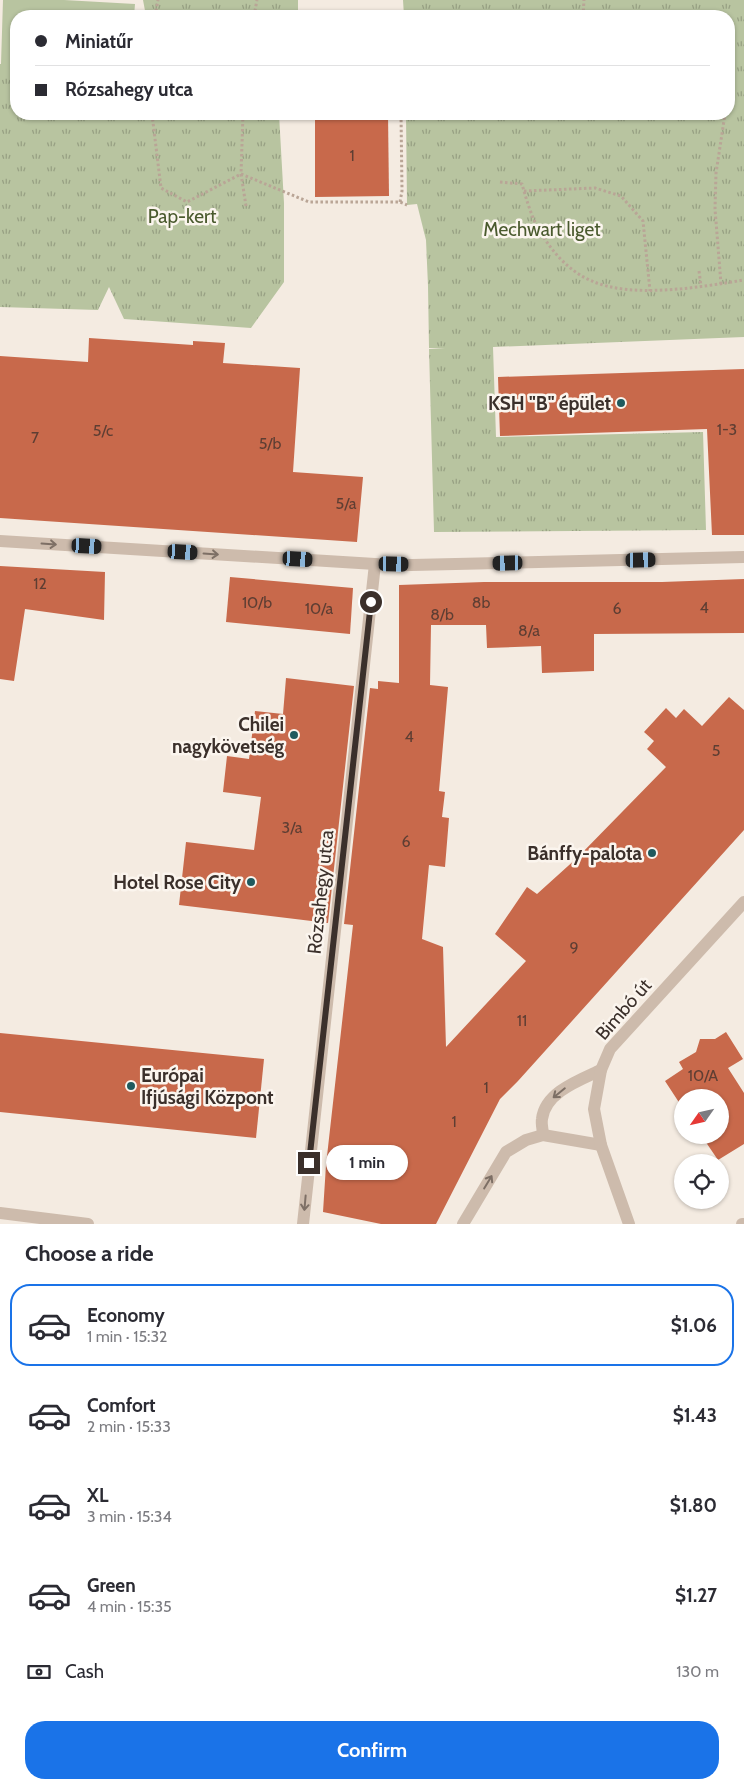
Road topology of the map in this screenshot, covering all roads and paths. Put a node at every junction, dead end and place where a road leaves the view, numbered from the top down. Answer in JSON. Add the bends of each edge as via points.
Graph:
{"nodes":[{"id":1,"x":153,"y":0,"type":"edge"},
{"id":2,"x":158,"y":0,"type":"edge"},
{"id":3,"x":153,"y":120,"type":"edge"},
{"id":4,"x":243,"y":120,"type":"edge"},
{"id":5,"x":401,"y":120,"type":"edge"},
{"id":6,"x":726,"y":120,"type":"edge"},
{"id":7,"x":241,"y":174,"type":"junction"},
{"id":8,"x":500,"y":182,"type":"dead end"},
{"id":9,"x":524,"y":191,"type":"junction"},
{"id":10,"x":400,"y":202,"type":"junction"},
{"id":11,"x":407,"y":205,"type":"dead end"},
{"id":12,"x":246,"y":206,"type":"dead end"},
{"id":13,"x":699,"y":271,"type":"dead end"},
{"id":14,"x":744,"y":280,"type":"edge"},
{"id":15,"x":721,"y":284,"type":"junction"},
{"id":16,"x":701,"y":286,"type":"junction"},
{"id":17,"x":650,"y":291,"type":"junction"},
{"id":18,"x":0,"y":541,"type":"edge"},
{"id":19,"x":744,"y":557,"type":"edge"},
{"id":20,"x":375,"y":564,"type":"junction"},
{"id":21,"x":744,"y":902,"type":"edge"},
{"id":22,"x":601,"y":1070,"type":"junction"},
{"id":23,"x":543,"y":1135,"type":"junction"},
{"id":24,"x":601,"y":1144,"type":"junction"},
{"id":25,"x":0,"y":1213,"type":"edge"},
{"id":26,"x":88,"y":1224,"type":"edge"},
{"id":27,"x":303,"y":1224,"type":"edge"},
{"id":28,"x":463,"y":1224,"type":"edge"},
{"id":29,"x":629,"y":1224,"type":"edge"}],
"edges":[{"from":1,"to":2,"type":"path"},
{"from":3,"to":7,"type":"path","via":[[161,188],[187,202]]},
{"from":4,"to":7,"type":"path"},
{"from":5,"to":10,"type":"path"},
{"from":6,"to":15,"type":"path","via":[[716,172],[715,209]]},
{"from":7,"to":10,"type":"path","via":[[309,202]]},
{"from":7,"to":12,"type":"path"},
{"from":8,"to":9,"type":"path","via":[[522,184]]},
{"from":9,"to":17,"type":"path","via":[[537,225],[567,265],[592,282]]},
{"from":9,"to":17,"type":"path","via":[[595,188],[621,196],[643,221]]},
{"from":10,"to":11,"type":"path"},
{"from":13,"to":16,"type":"path"},
{"from":14,"to":15,"type":"path"},
{"from":15,"to":16,"type":"path"},
{"from":16,"to":17,"type":"path"},
{"from":18,"to":20,"type":"street","one_way":true},
{"from":19,"to":20,"type":"street"},
{"from":20,"to":27,"type":"street","name":"Rózsahegy utca","one_way":true},
{"from":21,"to":22,"type":"street","name":"Bimbó út","via":[[610,1049]]},
{"from":22,"to":23,"type":"street","one_way":true,"via":[[565,1088],[548,1102],[542,1118]]},
{"from":22,"to":24,"type":"street","name":"Bimbó út","via":[[594,1109]]},
{"from":23,"to":24,"type":"street"},
{"from":28,"to":23,"type":"street","one_way":true,"via":[[506,1152],[526,1140]]},
{"from":24,"to":29,"type":"street","name":"Bimbó út"},
{"from":25,"to":26,"type":"street"}]}
